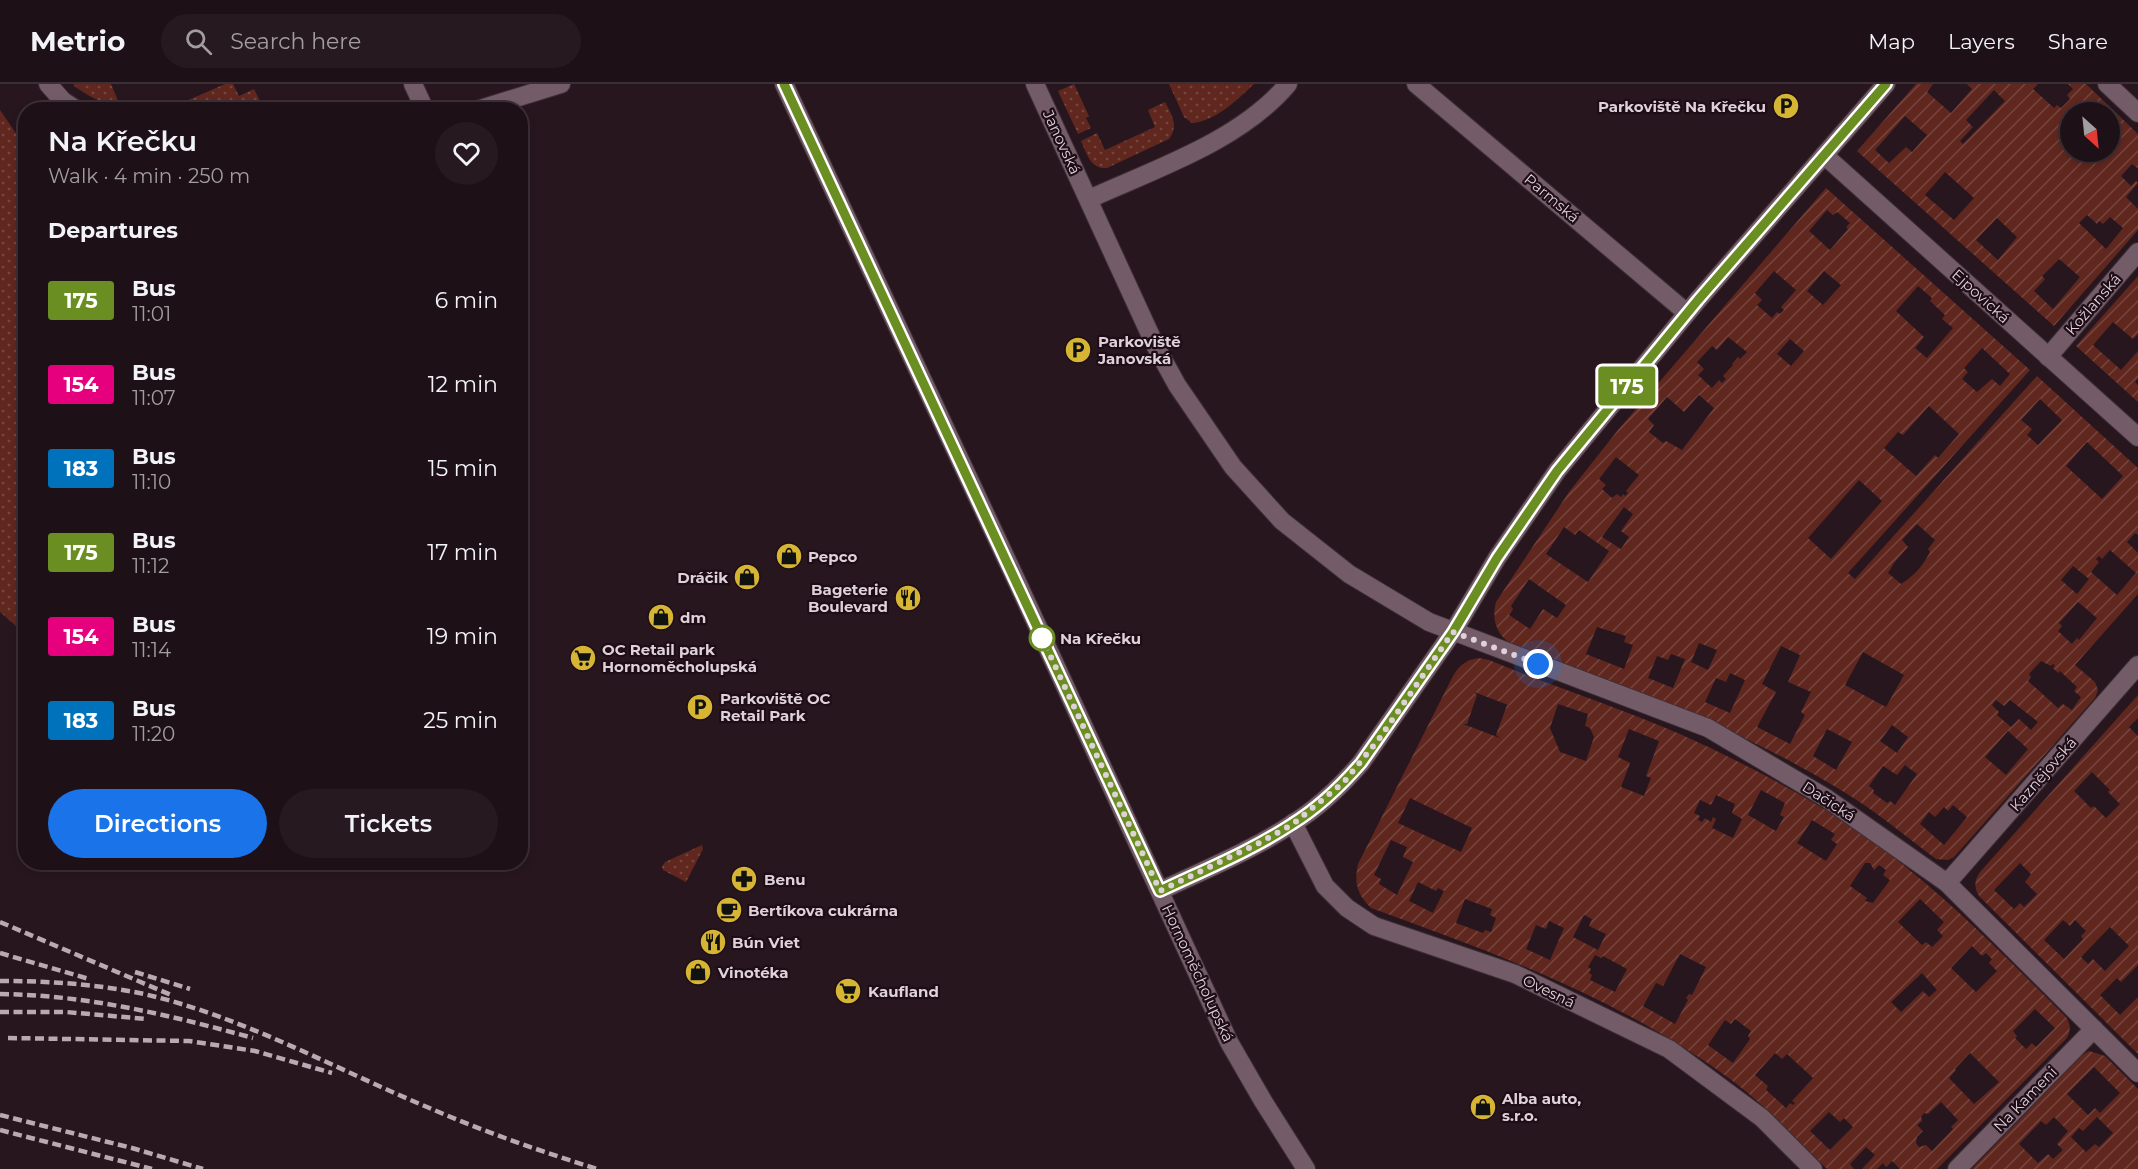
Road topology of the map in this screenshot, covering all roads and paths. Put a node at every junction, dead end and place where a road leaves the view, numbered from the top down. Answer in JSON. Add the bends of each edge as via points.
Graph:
{"nodes":[{"id":1,"x":48,"y":84,"type":"edge"},
{"id":2,"x":413,"y":84,"type":"edge"},
{"id":3,"x":561,"y":84,"type":"edge"},
{"id":4,"x":784,"y":84,"type":"edge"},
{"id":5,"x":1035,"y":84,"type":"edge"},
{"id":6,"x":1288,"y":84,"type":"edge"},
{"id":7,"x":1416,"y":84,"type":"edge"},
{"id":8,"x":1886,"y":84,"type":"edge"},
{"id":9,"x":2107,"y":84,"type":"edge"},
{"id":10,"x":66,"y":102,"type":"edge"},
{"id":11,"x":422,"y":102,"type":"edge"},
{"id":12,"x":503,"y":102,"type":"edge"},
{"id":13,"x":2138,"y":113,"type":"edge"},
{"id":14,"x":1824,"y":155,"type":"junction"},
{"id":15,"x":1089,"y":199,"type":"junction"},
{"id":16,"x":2138,"y":252,"type":"edge"},
{"id":17,"x":1687,"y":313,"type":"junction"},
{"id":18,"x":2048,"y":357,"type":"junction"},
{"id":19,"x":2138,"y":437,"type":"edge"},
{"id":20,"x":1453,"y":632,"type":"junction"},
{"id":21,"x":2138,"y":664,"type":"edge"},
{"id":22,"x":1293,"y":824,"type":"junction"},
{"id":23,"x":1947,"y":883,"type":"junction"},
{"id":24,"x":1160,"y":891,"type":"junction"},
{"id":25,"x":2094,"y":1029,"type":"junction"},
{"id":26,"x":2138,"y":1073,"type":"edge"},
{"id":27,"x":1306,"y":1169,"type":"edge"},
{"id":28,"x":1813,"y":1169,"type":"edge"},
{"id":29,"x":1957,"y":1169,"type":"edge"}],
"edges":[{"from":1,"to":10,"type":"street"},
{"from":2,"to":11,"type":"street"},
{"from":3,"to":12,"type":"street"},
{"from":4,"to":24,"type":"street","name":"Hornoměcholupská"},
{"from":5,"to":15,"type":"street","name":"Janovská"},
{"from":6,"to":15,"type":"street","via":[[1276,99],[1231,132]]},
{"from":7,"to":17,"type":"street","name":"Parmská"},
{"from":8,"to":14,"type":"street"},
{"from":9,"to":13,"type":"street"},
{"from":14,"to":17,"type":"street"},
{"from":14,"to":18,"type":"street","name":"Ejpovická"},
{"from":15,"to":20,"type":"street","name":"Janovská","via":[[1177,385],[1233,467],[1282,521],[1349,574]]},
{"from":16,"to":18,"type":"street","name":"Kožlanská"},
{"from":17,"to":20,"type":"street","via":[[1557,471],[1497,558]]},
{"from":18,"to":19,"type":"street","name":"Ejpovická"},
{"from":20,"to":22,"type":"street","via":[[1361,763]]},
{"from":20,"to":23,"type":"street","name":"Dačická","via":[[1708,728],[1826,798]]},
{"from":21,"to":23,"type":"street","name":"Kaznějovská"},
{"from":22,"to":24,"type":"street"},
{"from":22,"to":28,"type":"street","name":"Ovesná","via":[[1325,886],[1347,908],[1374,926],[1515,974],[1669,1049],[1762,1118]]},
{"from":23,"to":25,"type":"street","name":"Dačická"},
{"from":24,"to":27,"type":"street","name":"Hornoměcholupská","via":[[1229,1042]]},
{"from":25,"to":26,"type":"street","name":"Dačická"},
{"from":25,"to":29,"type":"street","name":"Na Kameni"}]}
